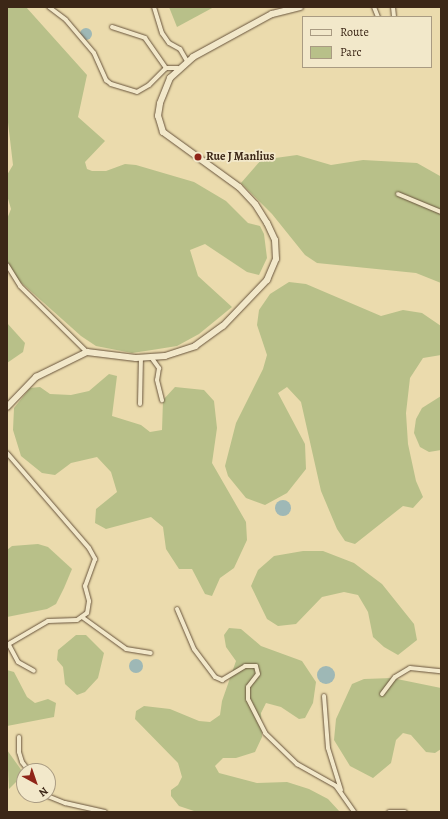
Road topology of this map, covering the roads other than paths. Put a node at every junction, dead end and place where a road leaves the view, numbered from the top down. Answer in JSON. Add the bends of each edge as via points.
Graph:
{"nodes":[{"id":1,"x":49,"y":7,"type":"edge"},
{"id":2,"x":156,"y":7,"type":"edge"},
{"id":3,"x":300,"y":7,"type":"edge"},
{"id":4,"x":112,"y":27,"type":"dead end"},
{"id":5,"x":187,"y":61,"type":"junction"},
{"id":6,"x":166,"y":68,"type":"junction"},
{"id":7,"x":178,"y":68,"type":"junction"},
{"id":8,"x":398,"y":194,"type":"dead end"},
{"id":9,"x":441,"y":212,"type":"edge"},
{"id":10,"x":7,"y":265,"type":"edge"},
{"id":11,"x":8,"y":271,"type":"edge"},
{"id":12,"x":87,"y":352,"type":"junction"},
{"id":13,"x":151,"y":357,"type":"junction"},
{"id":14,"x":141,"y":358,"type":"junction"},
{"id":15,"x":162,"y":400,"type":"dead end"},
{"id":16,"x":140,"y":404,"type":"dead end"},
{"id":17,"x":7,"y":407,"type":"edge"},
{"id":18,"x":7,"y":453,"type":"edge"},
{"id":19,"x":177,"y":609,"type":"dead end"},
{"id":20,"x":82,"y":617,"type":"junction"},
{"id":21,"x":8,"y":645,"type":"edge"},
{"id":22,"x":151,"y":653,"type":"dead end"},
{"id":23,"x":34,"y":671,"type":"dead end"},
{"id":24,"x":441,"y":671,"type":"edge"},
{"id":25,"x":382,"y":694,"type":"dead end"},
{"id":26,"x":324,"y":696,"type":"dead end"},
{"id":27,"x":19,"y":737,"type":"dead end"},
{"id":28,"x":23,"y":763,"type":"edge"},
{"id":29,"x":341,"y":790,"type":"junction"},
{"id":30,"x":56,"y":799,"type":"edge"},
{"id":31,"x":105,"y":812,"type":"edge"},
{"id":32,"x":354,"y":812,"type":"edge"},
{"id":33,"x":389,"y":812,"type":"edge"},
{"id":34,"x":405,"y":812,"type":"edge"}],
"edges":[{"from":1,"to":6,"type":"street","via":[[66,20],[94,53],[110,84],[138,92]]},
{"from":2,"to":5,"type":"street","via":[[156,14],[168,43],[180,49]]},
{"from":3,"to":5,"type":"main road","via":[[260,20]]},
{"from":4,"to":6,"type":"street","via":[[145,38]]},
{"from":5,"to":7,"type":"main road"},
{"from":6,"to":7,"type":"street"},
{"from":7,"to":13,"type":"main road","via":[[170,78],[160,103],[158,116],[163,132],[240,187],[255,204],[275,240],[276,258],[267,280],[223,326],[195,346],[165,356]]},
{"from":8,"to":9,"type":"street"},
{"from":10,"to":11,"type":"street"},
{"from":11,"to":12,"type":"street"},
{"from":12,"to":14,"type":"main road"},
{"from":12,"to":17,"type":"main road","via":[[36,377]]},
{"from":13,"to":14,"type":"main road"},
{"from":13,"to":15,"type":"street","via":[[159,368],[157,380]]},
{"from":14,"to":16,"type":"street"},
{"from":18,"to":20,"type":"street","via":[[89,548],[95,559],[85,586],[89,601],[87,613]]},
{"from":19,"to":29,"type":"street","via":[[194,649],[215,677],[222,680],[245,666],[256,666],[258,674],[248,687],[248,699],[265,733],[297,764]]},
{"from":20,"to":21,"type":"street","via":[[77,620],[48,621]]},
{"from":20,"to":22,"type":"street","via":[[126,649]]},
{"from":21,"to":23,"type":"street","via":[[18,662]]},
{"from":24,"to":25,"type":"street","via":[[410,668],[395,677]]},
{"from":26,"to":29,"type":"street","via":[[328,748]]},
{"from":27,"to":28,"type":"street","via":[[19,752]]},
{"from":29,"to":32,"type":"street"},
{"from":30,"to":31,"type":"street"},
{"from":33,"to":34,"type":"street"}]}
